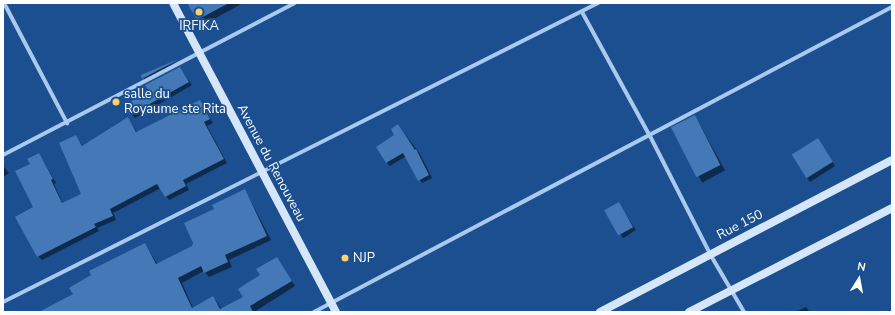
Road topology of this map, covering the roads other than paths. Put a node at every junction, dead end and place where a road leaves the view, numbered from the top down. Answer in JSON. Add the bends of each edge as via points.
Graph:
{"nodes":[{"id":1,"x":4,"y":3,"type":"edge"},
{"id":2,"x":173,"y":3,"type":"edge"},
{"id":3,"x":295,"y":3,"type":"edge"},
{"id":4,"x":598,"y":3,"type":"edge"},
{"id":5,"x":892,"y":7,"type":"edge"},
{"id":6,"x":582,"y":12,"type":"junction"},
{"id":7,"x":199,"y":54,"type":"junction"},
{"id":8,"x":67,"y":123,"type":"junction"},
{"id":9,"x":650,"y":136,"type":"junction"},
{"id":10,"x":3,"y":155,"type":"edge"},
{"id":11,"x":892,"y":160,"type":"edge"},
{"id":12,"x":262,"y":173,"type":"junction"},
{"id":13,"x":892,"y":208,"type":"edge"},
{"id":14,"x":710,"y":254,"type":"junction"},
{"id":15,"x":733,"y":290,"type":"junction"},
{"id":16,"x":3,"y":302,"type":"edge"},
{"id":17,"x":332,"y":304,"type":"junction"},
{"id":18,"x":314,"y":312,"type":"edge"},
{"id":19,"x":336,"y":312,"type":"edge"},
{"id":20,"x":600,"y":312,"type":"edge"},
{"id":21,"x":689,"y":312,"type":"edge"},
{"id":22,"x":744,"y":312,"type":"edge"}],
"edges":[{"from":1,"to":8,"type":"street"},
{"from":2,"to":7,"type":"main road","name":"Avenue du Renouveau"},
{"from":3,"to":7,"type":"street"},
{"from":4,"to":6,"type":"street"},
{"from":5,"to":9,"type":"street"},
{"from":6,"to":9,"type":"street"},
{"from":6,"to":12,"type":"street"},
{"from":7,"to":8,"type":"street"},
{"from":7,"to":12,"type":"main road","name":"Avenue du Renouveau"},
{"from":8,"to":10,"type":"street"},
{"from":9,"to":14,"type":"street"},
{"from":9,"to":17,"type":"street"},
{"from":11,"to":14,"type":"main road","name":"Rue 150"},
{"from":12,"to":16,"type":"street"},
{"from":12,"to":17,"type":"main road","name":"Avenue du Renouveau"},
{"from":13,"to":15,"type":"main road"},
{"from":14,"to":15,"type":"street"},
{"from":14,"to":20,"type":"main road","name":"Rue 150"},
{"from":15,"to":21,"type":"main road"},
{"from":15,"to":22,"type":"street"},
{"from":17,"to":18,"type":"street"},
{"from":17,"to":19,"type":"main road","name":"Avenue du Renouveau"}]}
